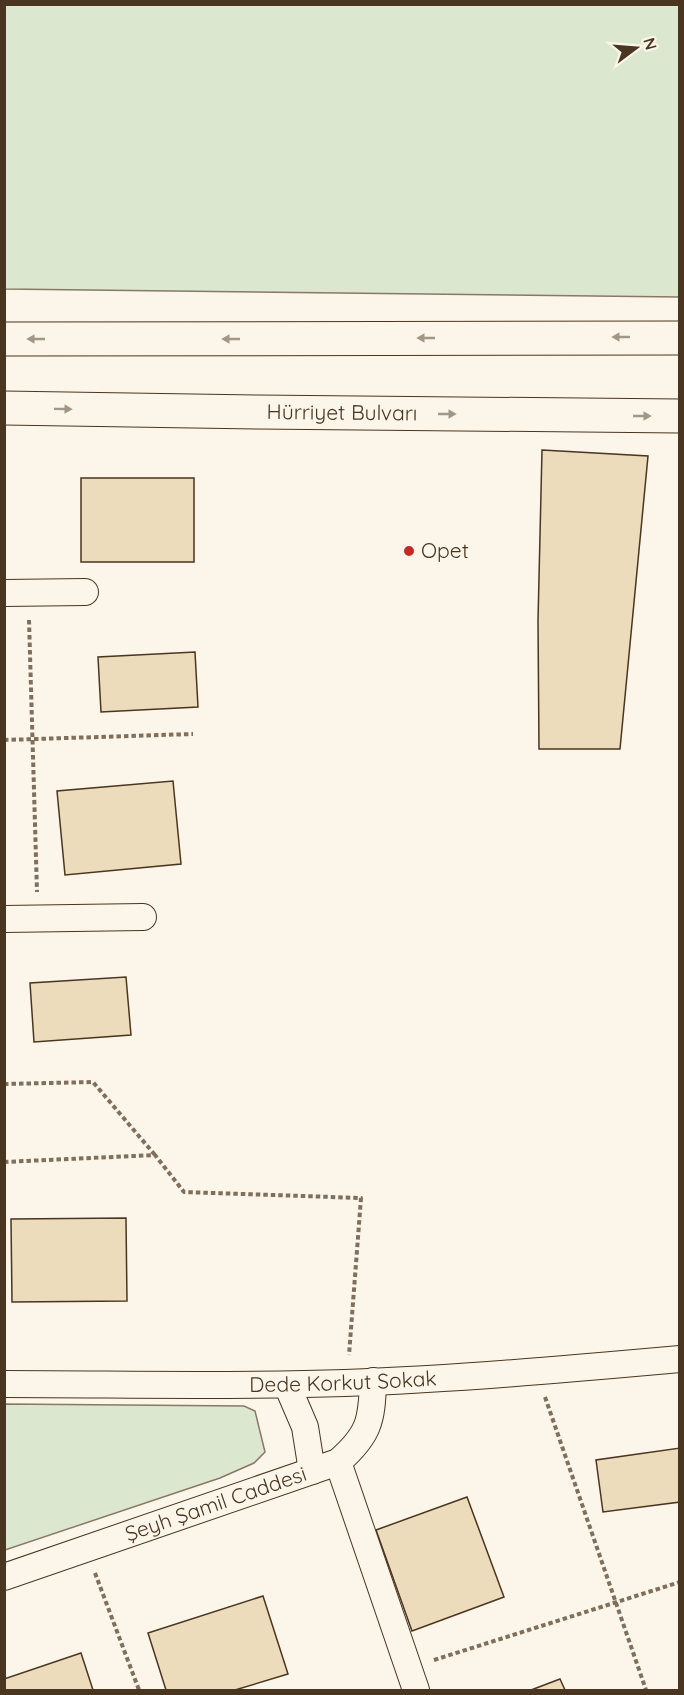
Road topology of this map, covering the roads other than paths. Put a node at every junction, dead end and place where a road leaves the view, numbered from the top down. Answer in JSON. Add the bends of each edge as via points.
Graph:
{"nodes":[{"id":1,"x":680,"y":338,"type":"edge"},
{"id":2,"x":4,"y":339,"type":"edge"},
{"id":3,"x":4,"y":408,"type":"edge"},
{"id":4,"x":680,"y":416,"type":"edge"},
{"id":5,"x":85,"y":592,"type":"dead end"},
{"id":6,"x":16,"y":593,"type":"edge"},
{"id":7,"x":143,"y":917,"type":"dead end"},
{"id":8,"x":4,"y":919,"type":"edge"},
{"id":9,"x":680,"y":1359,"type":"edge"},
{"id":10,"x":373,"y":1381,"type":"junction"},
{"id":11,"x":4,"y":1383,"type":"edge"},
{"id":12,"x":287,"y":1385,"type":"junction"},
{"id":13,"x":338,"y":1462,"type":"junction"},
{"id":14,"x":312,"y":1471,"type":"junction"},
{"id":15,"x":4,"y":1577,"type":"edge"},
{"id":16,"x":412,"y":1679,"type":"edge"}],
"edges":[{"from":1,"to":2,"type":"main road","one_way":true},
{"from":3,"to":4,"type":"main road","name":"Hürriyet Bulvarı","one_way":true},
{"from":5,"to":6,"type":"street"},
{"from":7,"to":8,"type":"street"},
{"from":9,"to":10,"type":"street","name":"Dede Korkut Sokak"},
{"from":10,"to":12,"type":"street","name":"Dede Korkut Sokak"},
{"from":10,"to":13,"type":"street","name":"Şeyh Şamil Caddesi","via":[[366,1432]]},
{"from":11,"to":12,"type":"street","name":"Dede Korkut Sokak"},
{"from":12,"to":14,"type":"street","via":[[304,1427]]},
{"from":13,"to":14,"type":"street","name":"Şeyh Şamil Caddesi"},
{"from":13,"to":16,"type":"street"},
{"from":14,"to":15,"type":"street","name":"Şeyh Şamil Caddesi"}]}
